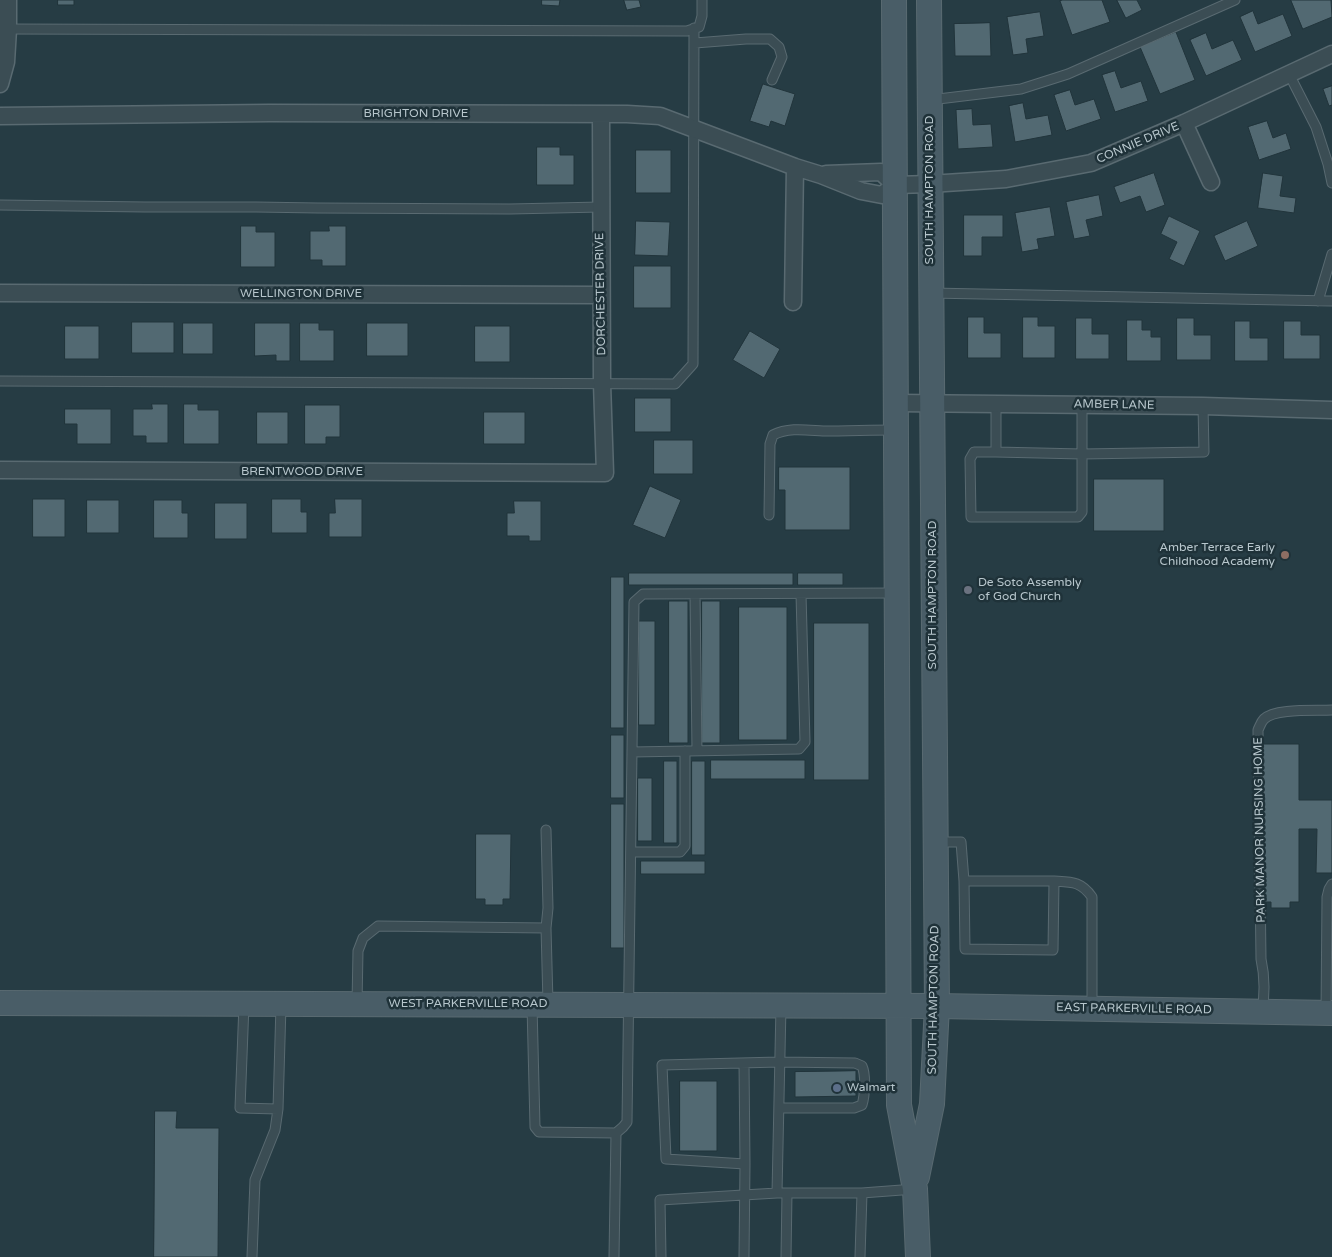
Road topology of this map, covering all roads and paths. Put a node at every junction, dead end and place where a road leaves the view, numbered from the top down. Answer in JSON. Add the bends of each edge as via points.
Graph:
{"nodes":[{"id":1,"x":8,"y":0,"type":"edge"},
{"id":2,"x":702,"y":0,"type":"edge"},
{"id":3,"x":894,"y":0,"type":"edge"},
{"id":4,"x":929,"y":0,"type":"edge"},
{"id":5,"x":1236,"y":0,"type":"edge"},
{"id":6,"x":694,"y":28,"type":"junction"},
{"id":7,"x":4,"y":29,"type":"edge"},
{"id":8,"x":695,"y":43,"type":"junction"},
{"id":9,"x":1332,"y":54,"type":"edge"},
{"id":10,"x":1289,"y":74,"type":"junction"},
{"id":11,"x":772,"y":80,"type":"dead end"},
{"id":12,"x":0,"y":84,"type":"edge"},
{"id":13,"x":930,"y":100,"type":"junction"},
{"id":14,"x":601,"y":114,"type":"junction"},
{"id":15,"x":0,"y":116,"type":"edge"},
{"id":16,"x":1184,"y":123,"type":"junction"},
{"id":17,"x":693,"y":129,"type":"junction"},
{"id":18,"x":795,"y":167,"type":"junction"},
{"id":19,"x":1211,"y":182,"type":"dead end"},
{"id":20,"x":1332,"y":183,"type":"edge"},
{"id":21,"x":930,"y":184,"type":"junction"},
{"id":22,"x":895,"y":185,"type":"junction"},
{"id":23,"x":0,"y":205,"type":"edge"},
{"id":24,"x":600,"y":207,"type":"junction"},
{"id":25,"x":1332,"y":254,"type":"edge"},
{"id":26,"x":931,"y":292,"type":"junction"},
{"id":27,"x":0,"y":293,"type":"edge"},
{"id":28,"x":601,"y":295,"type":"junction"},
{"id":29,"x":1318,"y":301,"type":"junction"},
{"id":30,"x":1332,"y":301,"type":"edge"},
{"id":31,"x":793,"y":302,"type":"dead end"},
{"id":32,"x":0,"y":382,"type":"edge"},
{"id":33,"x":602,"y":384,"type":"junction"},
{"id":34,"x":896,"y":402,"type":"junction"},
{"id":35,"x":932,"y":403,"type":"junction"},
{"id":36,"x":996,"y":404,"type":"junction"},
{"id":37,"x":1082,"y":405,"type":"junction"},
{"id":38,"x":1202,"y":406,"type":"junction"},
{"id":39,"x":1332,"y":410,"type":"edge"},
{"id":40,"x":896,"y":430,"type":"junction"},
{"id":41,"x":996,"y":452,"type":"junction"},
{"id":42,"x":1082,"y":454,"type":"junction"},
{"id":43,"x":0,"y":470,"type":"edge"},
{"id":44,"x":605,"y":473,"type":"joint"},
{"id":45,"x":769,"y":515,"type":"dead end"},
{"id":46,"x":695,"y":594,"type":"junction"},
{"id":47,"x":801,"y":594,"type":"junction"},
{"id":48,"x":897,"y":594,"type":"junction"},
{"id":49,"x":1332,"y":710,"type":"edge"},
{"id":50,"x":685,"y":751,"type":"junction"},
{"id":51,"x":697,"y":751,"type":"junction"},
{"id":52,"x":632,"y":752,"type":"junction"},
{"id":53,"x":546,"y":830,"type":"dead end"},
{"id":54,"x":935,"y":842,"type":"junction"},
{"id":55,"x":631,"y":852,"type":"junction"},
{"id":56,"x":964,"y":881,"type":"junction"},
{"id":57,"x":1054,"y":881,"type":"junction"},
{"id":58,"x":1332,"y":884,"type":"edge"},
{"id":59,"x":546,"y":928,"type":"junction"},
{"id":60,"x":0,"y":1003,"type":"edge"},
{"id":61,"x":244,"y":1004,"type":"junction"},
{"id":62,"x":282,"y":1004,"type":"junction"},
{"id":63,"x":357,"y":1004,"type":"junction"},
{"id":64,"x":540,"y":1005,"type":"junction"},
{"id":65,"x":628,"y":1005,"type":"junction"},
{"id":66,"x":781,"y":1005,"type":"junction"},
{"id":67,"x":899,"y":1006,"type":"junction"},
{"id":68,"x":937,"y":1006,"type":"junction"},
{"id":69,"x":1092,"y":1008,"type":"junction"},
{"id":70,"x":1262,"y":1012,"type":"junction"},
{"id":71,"x":1329,"y":1013,"type":"edge"},
{"id":72,"x":780,"y":1062,"type":"junction"},
{"id":73,"x":744,"y":1063,"type":"junction"},
{"id":74,"x":779,"y":1108,"type":"junction"},
{"id":75,"x":278,"y":1109,"type":"junction"},
{"id":76,"x":616,"y":1133,"type":"junction"},
{"id":77,"x":744,"y":1164,"type":"junction"},
{"id":78,"x":915,"y":1189,"type":"junction"},
{"id":79,"x":777,"y":1193,"type":"junction"},
{"id":80,"x":787,"y":1193,"type":"junction"},
{"id":81,"x":862,"y":1193,"type":"junction"},
{"id":82,"x":744,"y":1195,"type":"junction"},
{"id":83,"x":252,"y":1257,"type":"edge"},
{"id":84,"x":614,"y":1257,"type":"edge"},
{"id":85,"x":661,"y":1257,"type":"edge"},
{"id":86,"x":744,"y":1257,"type":"edge"},
{"id":87,"x":786,"y":1257,"type":"edge"},
{"id":88,"x":860,"y":1257,"type":"edge"},
{"id":89,"x":918,"y":1257,"type":"edge"}],
"edges":[{"from":1,"to":7,"type":"street"},
{"from":2,"to":6,"type":"lane","via":[[702,16],[698,27]]},
{"from":3,"to":22,"type":"main road","name":"SOUTH HAMPTON ROAD"},
{"from":4,"to":13,"type":"main road","name":"SOUTH HAMPTON ROAD"},
{"from":5,"to":13,"type":"lane","via":[[1068,74],[1022,89]]},
{"from":6,"to":7,"type":"lane","via":[[687,31]]},
{"from":6,"to":8,"type":"lane"},
{"from":7,"to":12,"type":"street","via":[[6,62]]},
{"from":8,"to":11,"type":"lane","via":[[770,39],[780,47],[782,57]]},
{"from":8,"to":17,"type":"lane"},
{"from":9,"to":10,"type":"street","name":"CONNIE DRIVE"},
{"from":10,"to":16,"type":"street","name":"CONNIE DRIVE"},
{"from":10,"to":20,"type":"lane","via":[[1316,127]]},
{"from":13,"to":21,"type":"main road","name":"SOUTH HAMPTON ROAD"},
{"from":14,"to":15,"type":"street","name":"BRIGHTON DRIVE"},
{"from":14,"to":17,"type":"street","name":"BRIGHTON DRIVE","via":[[660,116]]},
{"from":14,"to":24,"type":"street","name":"DORCHESTER DRIVE"},
{"from":16,"to":19,"type":"street"},
{"from":16,"to":21,"type":"street","name":"CONNIE DRIVE","via":[[1090,162],[1006,179]]},
{"from":17,"to":18,"type":"street","name":"BRIGHTON DRIVE"},
{"from":17,"to":33,"type":"lane","via":[[693,364],[675,384]]},
{"from":18,"to":22,"type":"street","name":"BRIGHTON DRIVE","via":[[861,191],[882,195]]},
{"from":18,"to":31,"type":"street"},
{"from":21,"to":22,"type":"street","name":"CONNIE DRIVE"},
{"from":21,"to":26,"type":"main road","name":"SOUTH HAMPTON ROAD"},
{"from":22,"to":34,"type":"main road","name":"SOUTH HAMPTON ROAD"},
{"from":23,"to":24,"type":"lane","via":[[145,208]]},
{"from":24,"to":28,"type":"street","name":"DORCHESTER DRIVE"},
{"from":25,"to":29,"type":"lane"},
{"from":26,"to":29,"type":"lane"},
{"from":26,"to":35,"type":"main road","name":"SOUTH HAMPTON ROAD"},
{"from":27,"to":28,"type":"street","name":"WELLINGTON DRIVE"},
{"from":28,"to":33,"type":"street","name":"DORCHESTER DRIVE"},
{"from":29,"to":30,"type":"lane"},
{"from":32,"to":33,"type":"lane"},
{"from":33,"to":44,"type":"street","name":"DORCHESTER DRIVE"},
{"from":34,"to":35,"type":"street","name":"AMBER LANE"},
{"from":34,"to":40,"type":"main road","name":"SOUTH HAMPTON ROAD"},
{"from":35,"to":36,"type":"street","name":"AMBER LANE"},
{"from":35,"to":54,"type":"main road","name":"SOUTH HAMPTON ROAD"},
{"from":36,"to":37,"type":"street","name":"AMBER LANE"},
{"from":36,"to":41,"type":"lane"},
{"from":37,"to":38,"type":"street","name":"AMBER LANE"},
{"from":37,"to":42,"type":"lane"},
{"from":38,"to":39,"type":"street","name":"AMBER LANE"},
{"from":38,"to":42,"type":"lane","via":[[1204,452]]},
{"from":40,"to":45,"type":"lane","via":[[801,429],[773,435],[770,444]]},
{"from":40,"to":48,"type":"main road","name":"SOUTH HAMPTON ROAD"},
{"from":41,"to":42,"type":"lane"},
{"from":41,"to":42,"type":"lane","via":[[974,452],[970,459],[971,517],[1078,517],[1082,512]]},
{"from":43,"to":44,"type":"street","name":"BRENTWOOD DRIVE"},
{"from":46,"to":47,"type":"lane"},
{"from":46,"to":51,"type":"lane"},
{"from":46,"to":52,"type":"lane","via":[[643,594],[634,602]]},
{"from":47,"to":48,"type":"lane"},
{"from":47,"to":51,"type":"lane","via":[[805,742],[799,749]]},
{"from":48,"to":67,"type":"main road","name":"SOUTH HAMPTON ROAD"},
{"from":49,"to":70,"type":"lane","name":"PARK MANOR NURSING HOME","via":[[1278,712],[1262,720],[1258,730],[1261,959],[1265,990]]},
{"from":50,"to":51,"type":"lane"},
{"from":50,"to":52,"type":"lane"},
{"from":50,"to":55,"type":"lane","via":[[685,846],[680,852]]},
{"from":52,"to":55,"type":"lane"},
{"from":53,"to":59,"type":"lane"},
{"from":54,"to":56,"type":"lane","via":[[961,842]]},
{"from":54,"to":68,"type":"main road","name":"SOUTH HAMPTON ROAD"},
{"from":55,"to":65,"type":"lane"},
{"from":56,"to":57,"type":"lane"},
{"from":56,"to":57,"type":"lane","via":[[965,949],[1054,950]]},
{"from":57,"to":69,"type":"lane","via":[[1074,882],[1092,897]]},
{"from":58,"to":71,"type":"lane","via":[[1327,897]]},
{"from":59,"to":63,"type":"lane","via":[[378,926],[363,938],[358,951]]},
{"from":59,"to":64,"type":"lane"},
{"from":60,"to":61,"type":"main road","name":"WEST PARKERVILLE ROAD"},
{"from":61,"to":62,"type":"main road","name":"WEST PARKERVILLE ROAD"},
{"from":61,"to":75,"type":"lane","via":[[240,1108]]},
{"from":62,"to":63,"type":"main road","name":"WEST PARKERVILLE ROAD"},
{"from":62,"to":75,"type":"lane"},
{"from":63,"to":64,"type":"main road","name":"WEST PARKERVILLE ROAD"},
{"from":64,"to":65,"type":"main road","name":"WEST PARKERVILLE ROAD"},
{"from":64,"to":76,"type":"lane","via":[[534,1127],[539,1132]]},
{"from":65,"to":66,"type":"main road","name":"WEST PARKERVILLE ROAD"},
{"from":65,"to":76,"type":"lane","via":[[627,1122]]},
{"from":66,"to":67,"type":"main road","name":"WEST PARKERVILLE ROAD"},
{"from":66,"to":72,"type":"lane"},
{"from":67,"to":68,"type":"main road","name":"WEST PARKERVILLE ROAD"},
{"from":67,"to":78,"type":"main road","name":"SOUTH HAMPTON ROAD","via":[[899,1105]]},
{"from":68,"to":69,"type":"main road","name":"EAST PARKERVILLE ROAD"},
{"from":68,"to":78,"type":"main road","name":"SOUTH HAMPTON ROAD","via":[[932,1104]]},
{"from":69,"to":70,"type":"main road","name":"EAST PARKERVILLE ROAD"},
{"from":70,"to":71,"type":"main road","name":"EAST PARKERVILLE ROAD"},
{"from":72,"to":73,"type":"lane"},
{"from":72,"to":74,"type":"lane"},
{"from":72,"to":74,"type":"lane","via":[[855,1063],[862,1066],[864,1100],[862,1105],[854,1108]]},
{"from":73,"to":77,"type":"lane"},
{"from":73,"to":77,"type":"lane","via":[[662,1065],[666,1159]]},
{"from":74,"to":79,"type":"lane"},
{"from":75,"to":83,"type":"lane","via":[[275,1130],[255,1180]]},
{"from":76,"to":84,"type":"lane"},
{"from":77,"to":82,"type":"lane"},
{"from":78,"to":81,"type":"lane"},
{"from":78,"to":89,"type":"main road","name":"SOUTH HAMPTON ROAD"},
{"from":79,"to":80,"type":"lane"},
{"from":79,"to":82,"type":"lane"},
{"from":80,"to":81,"type":"lane"},
{"from":80,"to":87,"type":"lane"},
{"from":81,"to":88,"type":"lane"},
{"from":82,"to":85,"type":"lane","via":[[660,1200]]},
{"from":82,"to":86,"type":"lane"}]}
